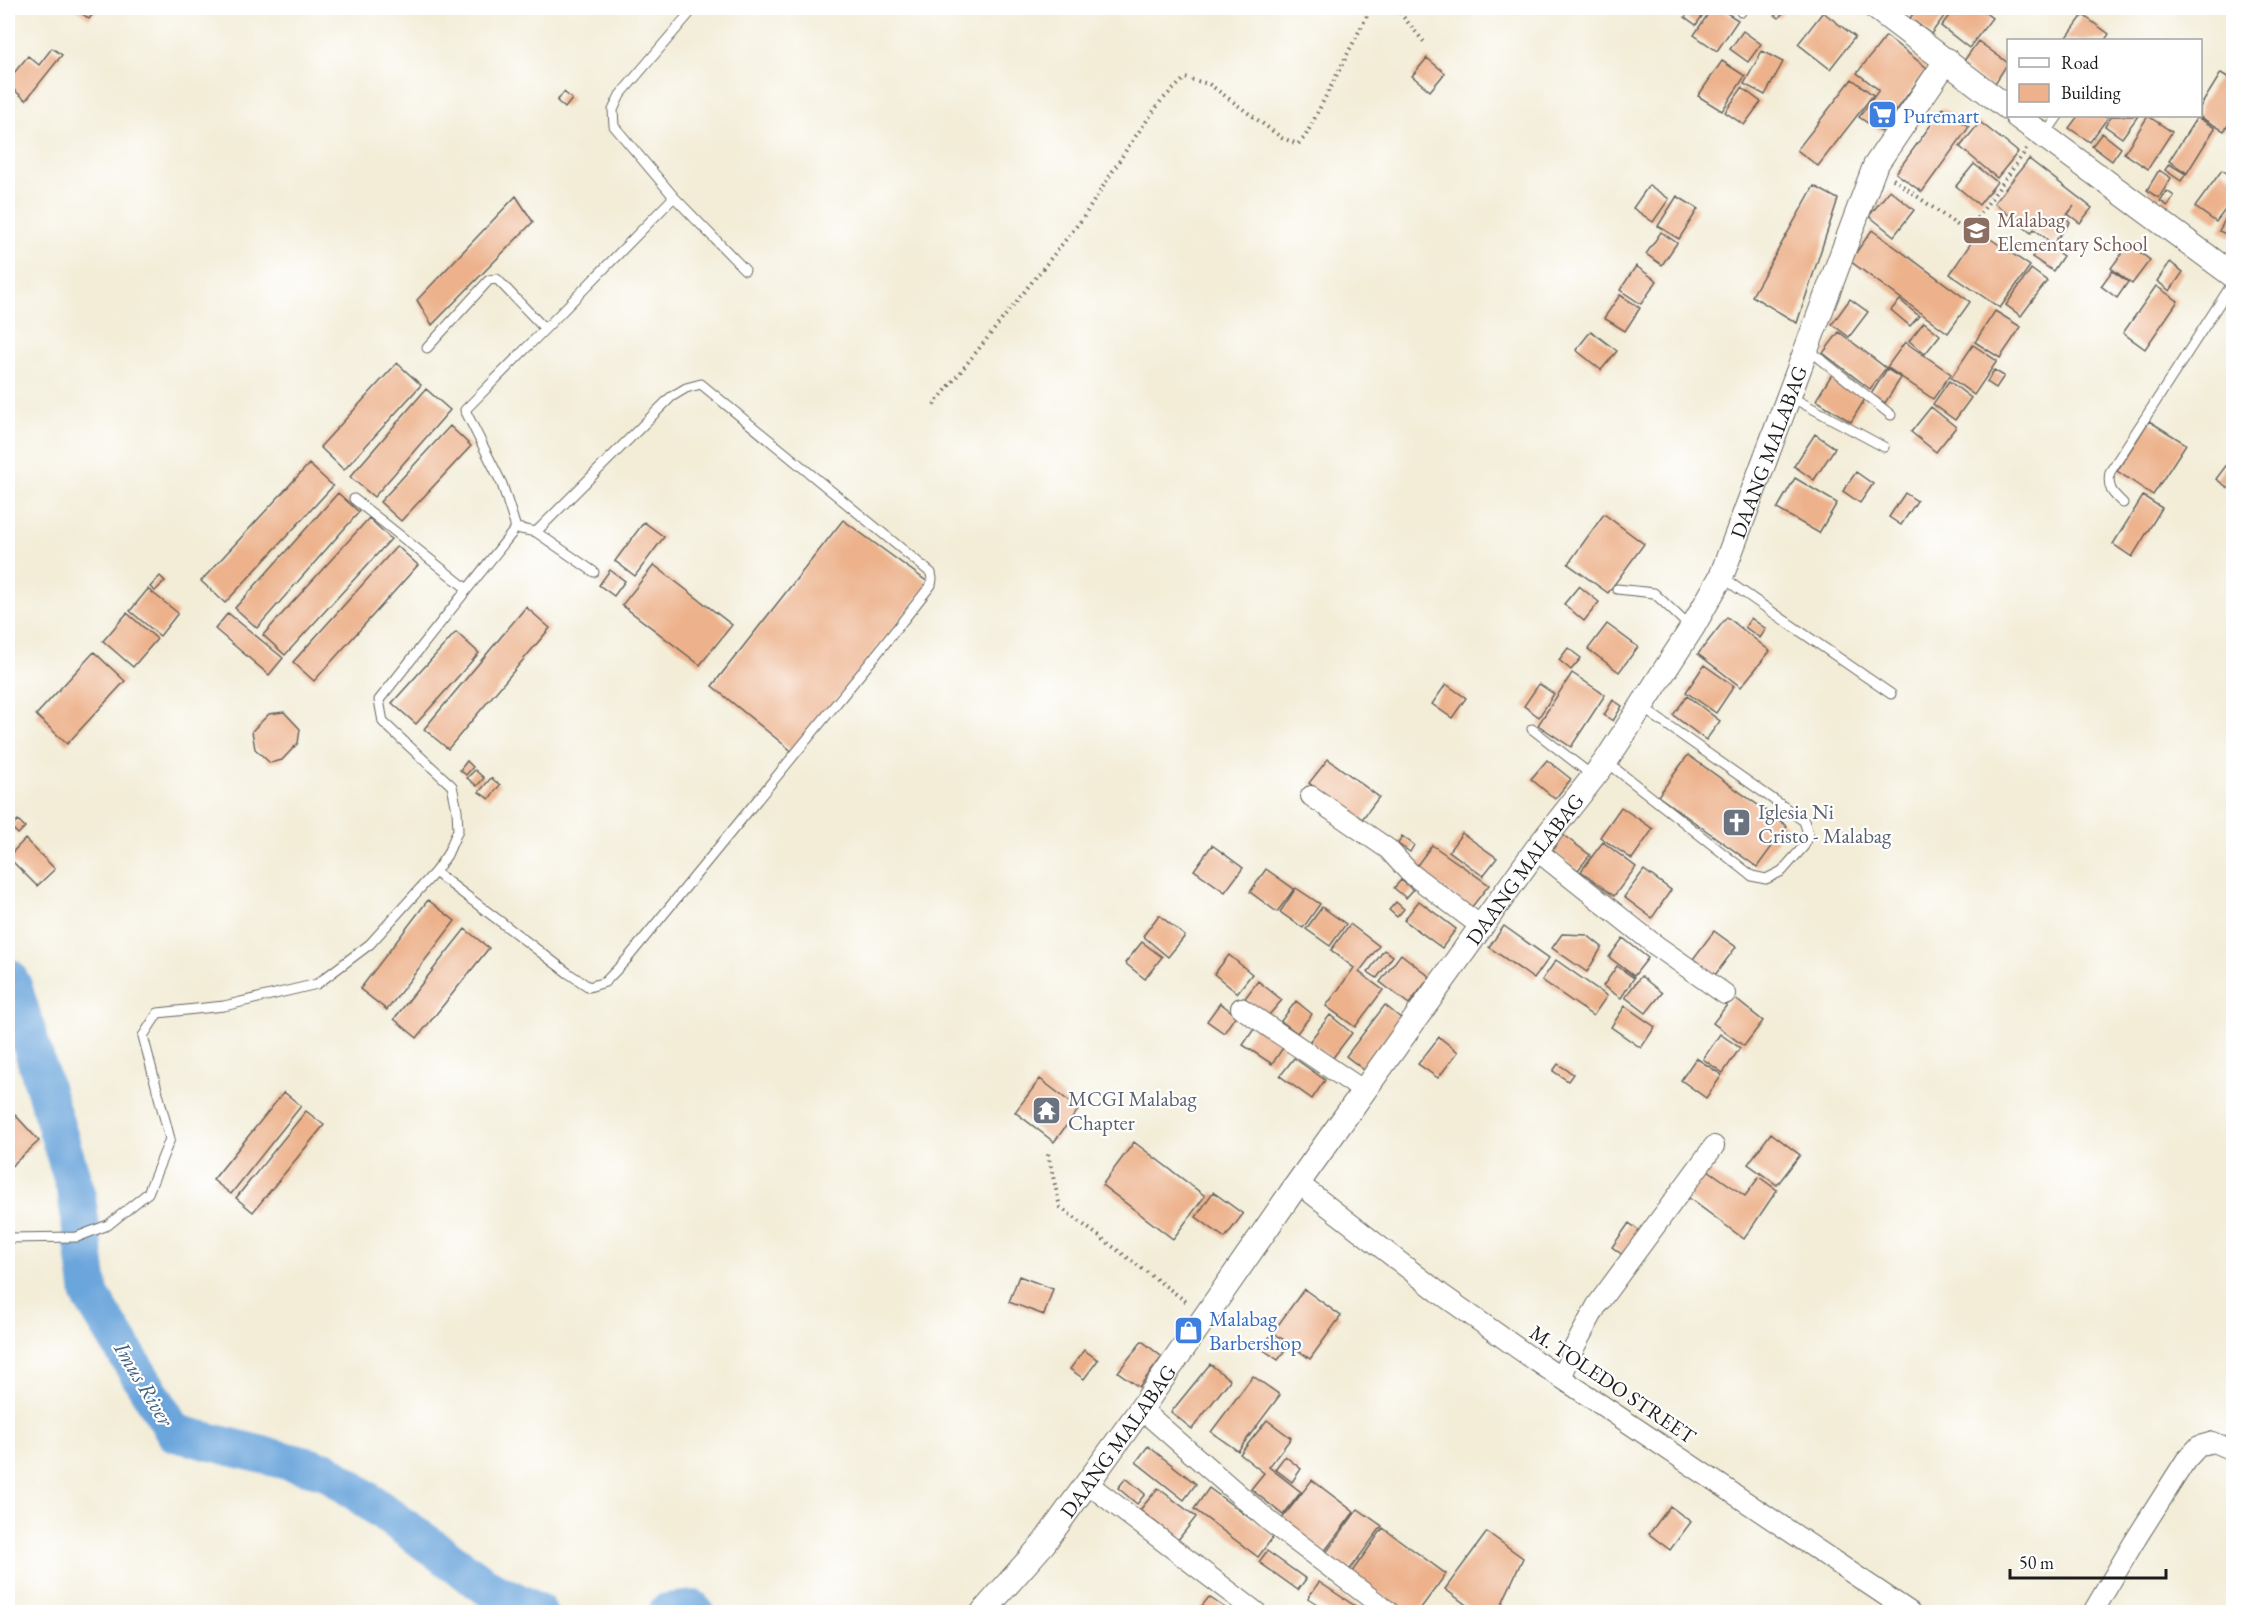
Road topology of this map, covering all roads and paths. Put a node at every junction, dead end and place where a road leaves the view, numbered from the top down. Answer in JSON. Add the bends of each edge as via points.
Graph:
{"nodes":[{"id":1,"x":694,"y":8,"type":"edge"},
{"id":2,"x":1371,"y":8,"type":"edge"},
{"id":3,"x":1396,"y":8,"type":"edge"},
{"id":4,"x":1876,"y":8,"type":"edge"},
{"id":5,"x":1424,"y":42,"type":"dead end"},
{"id":6,"x":1947,"y":60,"type":"junction"},
{"id":7,"x":2007,"y":107,"type":"edge"},
{"id":8,"x":2019,"y":117,"type":"edge"},
{"id":9,"x":2057,"y":117,"type":"edge"},
{"id":10,"x":2042,"y":135,"type":"junction"},
{"id":11,"x":1875,"y":166,"type":"junction"},
{"id":12,"x":674,"y":196,"type":"junction"},
{"id":13,"x":745,"y":270,"type":"dead end"},
{"id":14,"x":2234,"y":278,"type":"edge"},
{"id":15,"x":545,"y":329,"type":"junction"},
{"id":16,"x":1806,"y":347,"type":"junction"},
{"id":17,"x":427,"y":348,"type":"dead end"},
{"id":18,"x":1788,"y":396,"type":"junction"},
{"id":19,"x":934,"y":405,"type":"dead end"},
{"id":20,"x":1891,"y":415,"type":"dead end"},
{"id":21,"x":1884,"y":447,"type":"dead end"},
{"id":22,"x":354,"y":499,"type":"dead end"},
{"id":23,"x":2123,"y":503,"type":"dead end"},
{"id":24,"x":516,"y":528,"type":"junction"},
{"id":25,"x":536,"y":532,"type":"junction"},
{"id":26,"x":594,"y":572,"type":"dead end"},
{"id":27,"x":1721,"y":577,"type":"junction"},
{"id":28,"x":466,"y":588,"type":"junction"},
{"id":29,"x":1617,"y":588,"type":"dead end"},
{"id":30,"x":1692,"y":628,"type":"junction"},
{"id":31,"x":1891,"y":694,"type":"dead end"},
{"id":32,"x":1641,"y":707,"type":"junction"},
{"id":33,"x":1532,"y":729,"type":"dead end"},
{"id":34,"x":1600,"y":769,"type":"junction"},
{"id":35,"x":1311,"y":796,"type":"dead end"},
{"id":36,"x":1536,"y":850,"type":"junction"},
{"id":37,"x":435,"y":872,"type":"junction"},
{"id":38,"x":1482,"y":927,"type":"junction"},
{"id":39,"x":1725,"y":994,"type":"dead end"},
{"id":40,"x":1241,"y":1008,"type":"dead end"},
{"id":41,"x":1364,"y":1091,"type":"junction"},
{"id":42,"x":1714,"y":1146,"type":"dead end"},
{"id":43,"x":1048,"y":1154,"type":"dead end"},
{"id":44,"x":1298,"y":1183,"type":"junction"},
{"id":45,"x":8,"y":1238,"type":"edge"},
{"id":46,"x":1206,"y":1316,"type":"junction"},
{"id":47,"x":1561,"y":1378,"type":"junction"},
{"id":48,"x":1142,"y":1409,"type":"junction"},
{"id":49,"x":2234,"y":1451,"type":"edge"},
{"id":50,"x":1087,"y":1483,"type":"junction"},
{"id":51,"x":983,"y":1612,"type":"edge"},
{"id":52,"x":1256,"y":1612,"type":"edge"},
{"id":53,"x":1389,"y":1612,"type":"edge"},
{"id":54,"x":1910,"y":1612,"type":"edge"},
{"id":55,"x":2093,"y":1612,"type":"edge"}],
"edges":[{"from":1,"to":12,"type":"lane","via":[[620,95],[613,110],[614,126]]},
{"from":2,"to":19,"type":"path","via":[[1298,144],[1282,138],[1209,84],[1185,78],[1161,101],[1083,218]]},
{"from":3,"to":5,"type":"path"},
{"from":4,"to":6,"type":"street"},
{"from":6,"to":7,"type":"street"},
{"from":6,"to":11,"type":"street","name":"DAANG MALABAG"},
{"from":8,"to":10,"type":"street"},
{"from":9,"to":10,"type":"lane"},
{"from":10,"to":11,"type":"path","via":[[1966,232]]},
{"from":10,"to":14,"type":"street"},
{"from":11,"to":16,"type":"street","name":"DAANG MALABAG"},
{"from":12,"to":13,"type":"lane"},
{"from":12,"to":15,"type":"lane"},
{"from":14,"to":23,"type":"lane","via":[[2110,472],[2109,488]]},
{"from":15,"to":17,"type":"lane","via":[[497,279],[489,280]]},
{"from":15,"to":24,"type":"lane","via":[[465,410],[501,484]]},
{"from":16,"to":18,"type":"street","name":"DAANG MALABAG"},
{"from":16,"to":20,"type":"lane"},
{"from":18,"to":21,"type":"lane"},
{"from":18,"to":27,"type":"street","name":"DAANG MALABAG"},
{"from":22,"to":28,"type":"lane"},
{"from":24,"to":25,"type":"lane"},
{"from":24,"to":28,"type":"lane"},
{"from":25,"to":26,"type":"lane"},
{"from":25,"to":37,"type":"lane","via":[[671,397],[686,387],[701,384],[931,573],[932,579],[872,660],[605,982],[589,987]]},
{"from":27,"to":30,"type":"street","name":"DAANG MALABAG"},
{"from":27,"to":31,"type":"lane"},
{"from":28,"to":37,"type":"lane","via":[[379,700],[383,722],[452,786],[458,830]]},
{"from":29,"to":30,"type":"lane","via":[[1654,593]]},
{"from":30,"to":32,"type":"street","name":"DAANG MALABAG"},
{"from":32,"to":34,"type":"street","name":"DAANG MALABAG"},
{"from":32,"to":34,"type":"lane","via":[[1804,821],[1808,833],[1804,846],[1782,872],[1766,879],[1752,876]]},
{"from":33,"to":34,"type":"lane"},
{"from":34,"to":36,"type":"street","name":"DAANG MALABAG"},
{"from":35,"to":38,"type":"street","via":[[1388,849],[1409,872]]},
{"from":36,"to":38,"type":"street","name":"DAANG MALABAG"},
{"from":36,"to":39,"type":"street","via":[[1654,944]]},
{"from":37,"to":45,"type":"lane","via":[[370,944],[317,984],[224,1006],[158,1013],[143,1036],[170,1139],[147,1193],[108,1225],[77,1237]]},
{"from":38,"to":41,"type":"street","name":"DAANG MALABAG"},
{"from":40,"to":41,"type":"street"},
{"from":41,"to":44,"type":"street","name":"DAANG MALABAG"},
{"from":42,"to":47,"type":"street","via":[[1597,1305]]},
{"from":43,"to":46,"type":"path","via":[[1060,1207]]},
{"from":44,"to":46,"type":"street","name":"DAANG MALABAG"},
{"from":44,"to":47,"type":"street","name":"M. TOLEDO STREET","via":[[1441,1294]]},
{"from":46,"to":48,"type":"street","name":"DAANG MALABAG"},
{"from":47,"to":54,"type":"street","name":"M. TOLEDO STREET"},
{"from":48,"to":50,"type":"street","name":"DAANG MALABAG"},
{"from":48,"to":53,"type":"street","via":[[1269,1521]]},
{"from":49,"to":55,"type":"street","via":[[2213,1442],[2199,1446],[2186,1460]]},
{"from":50,"to":51,"type":"street","name":"DAANG MALABAG","via":[[1044,1543]]},
{"from":50,"to":52,"type":"street"}]}
